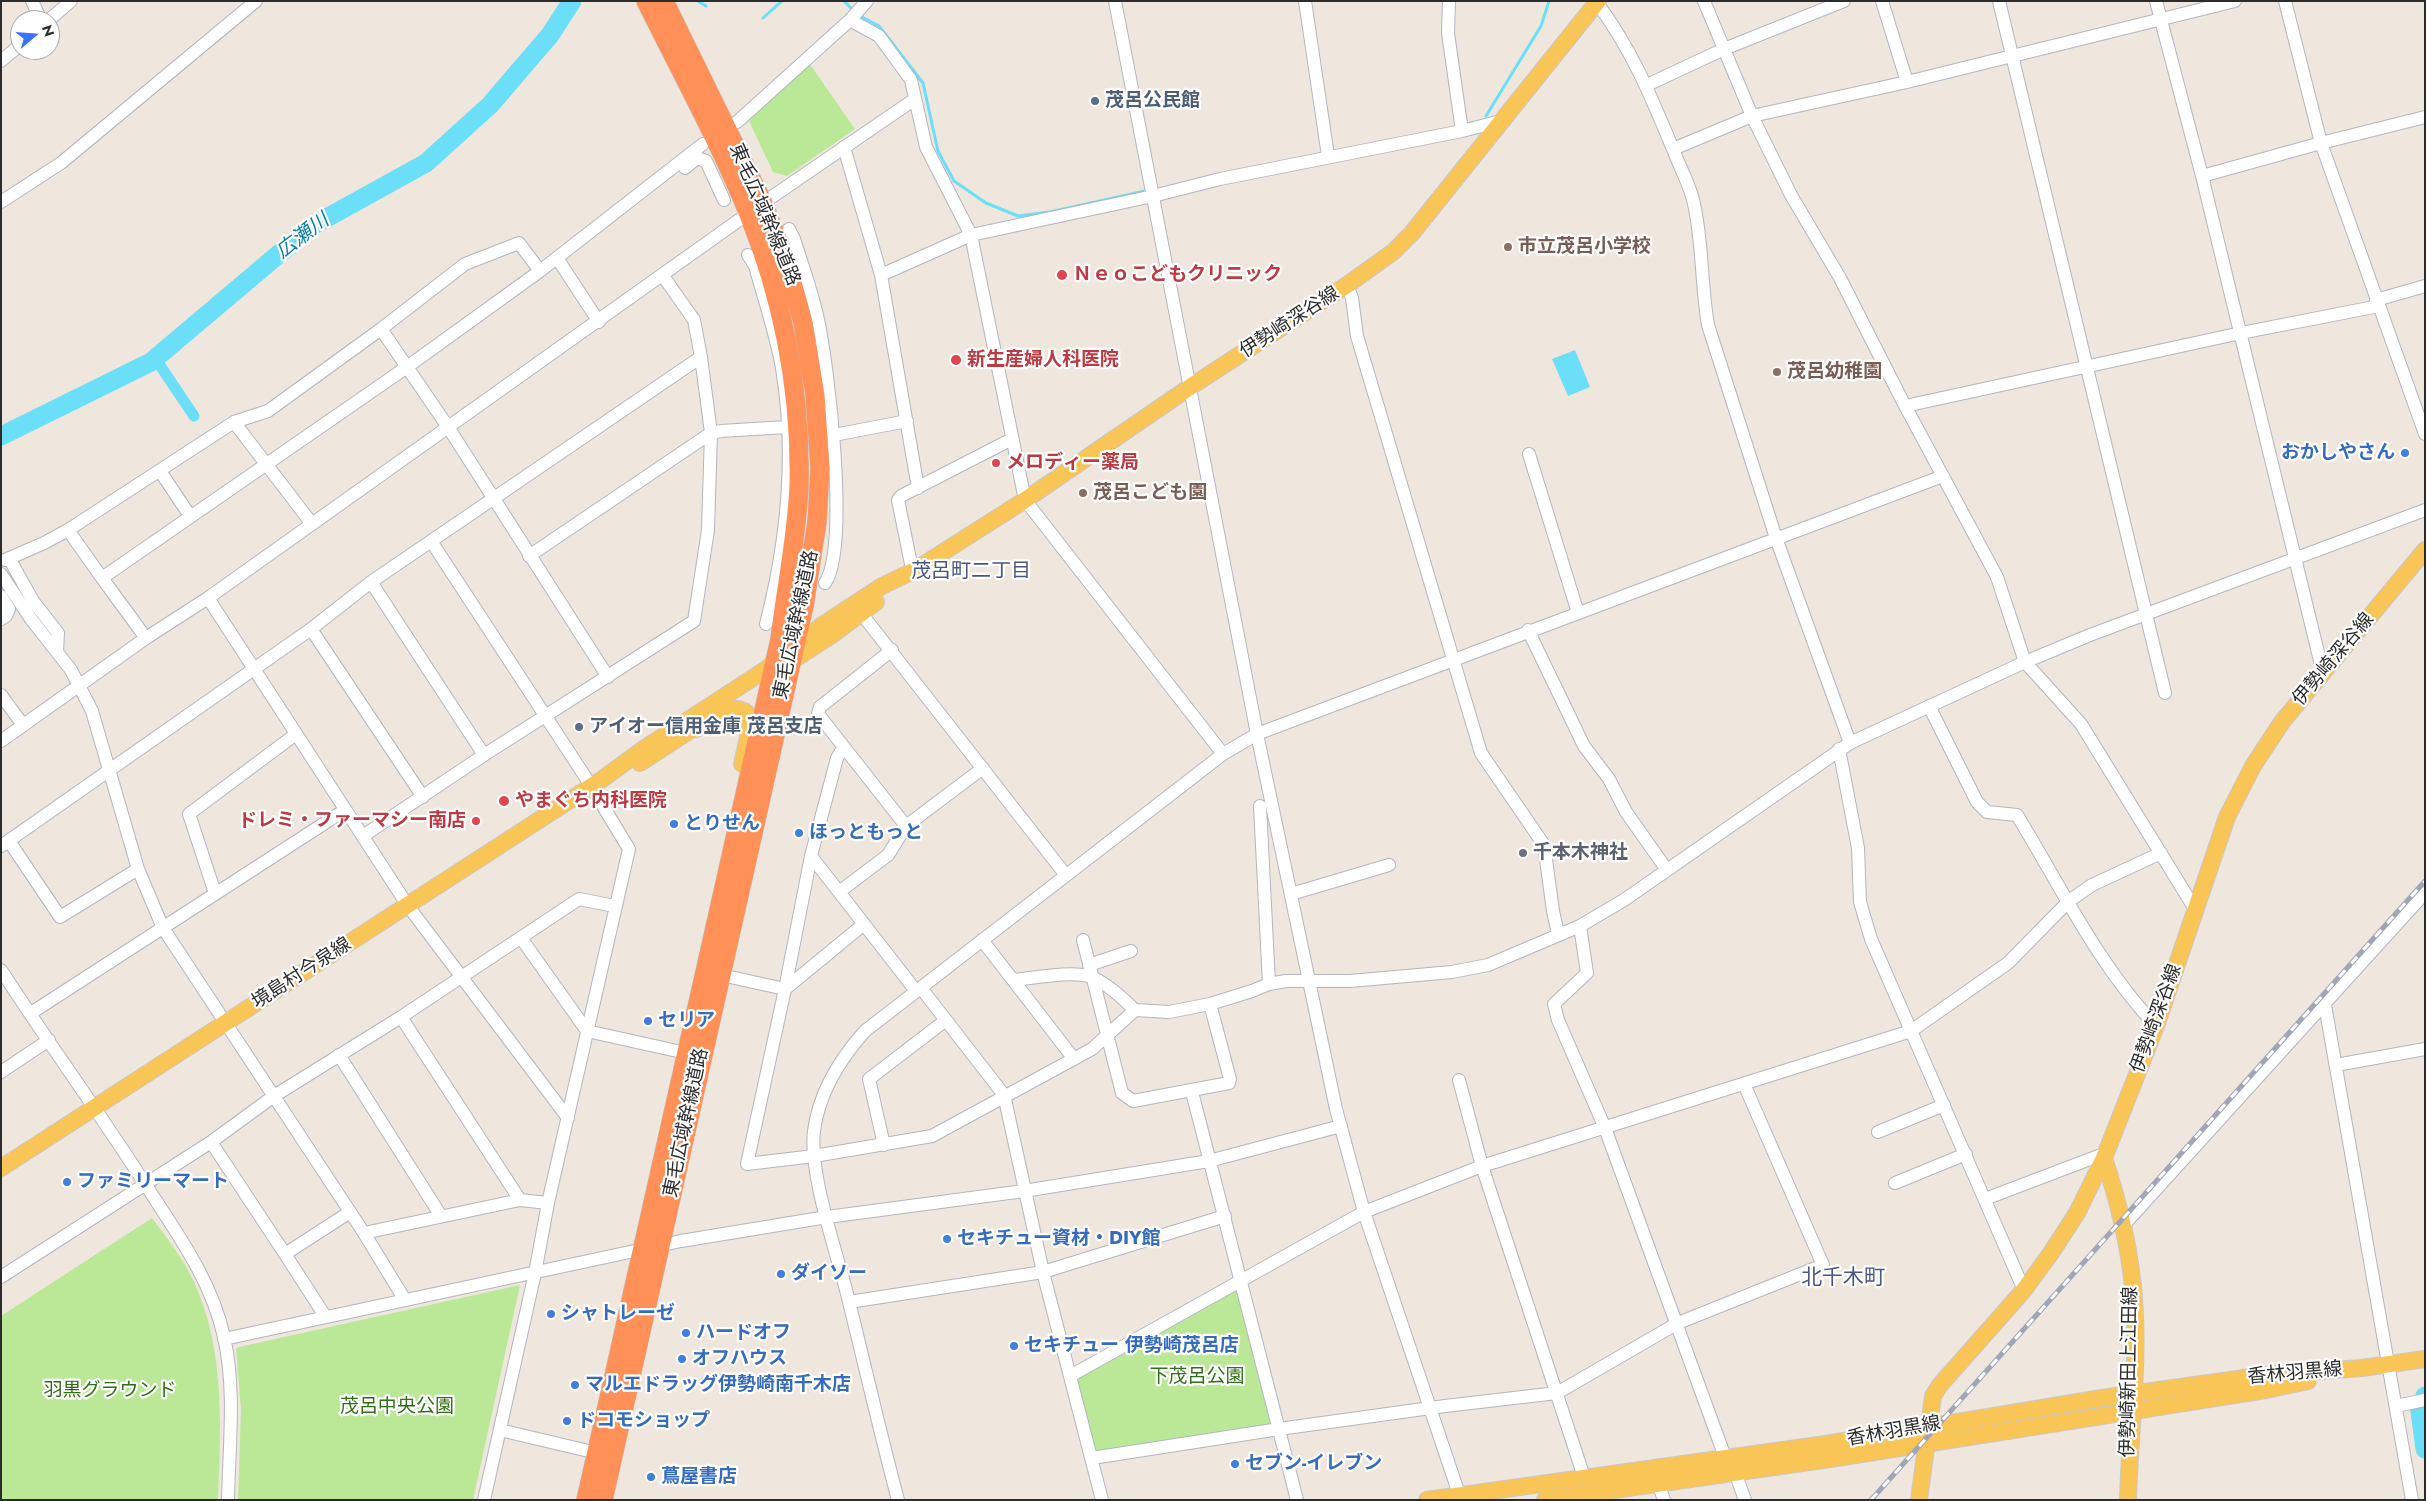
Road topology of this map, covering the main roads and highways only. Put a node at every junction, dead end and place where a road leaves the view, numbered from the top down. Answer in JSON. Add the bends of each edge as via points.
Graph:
{"nodes":[{"id":1,"x":646,"y":1,"type":"edge"},
{"id":2,"x":664,"y":1,"type":"edge"},
{"id":3,"x":1597,"y":2,"type":"edge"},
{"id":4,"x":756,"y":209,"type":"junction"},
{"id":5,"x":2425,"y":550,"type":"edge"},
{"id":6,"x":915,"y":570,"type":"junction"},
{"id":7,"x":783,"y":661,"type":"junction"},
{"id":8,"x":684,"y":736,"type":"junction"},
{"id":9,"x":596,"y":783,"type":"junction"},
{"id":10,"x":742,"y":804,"type":"junction"},
{"id":11,"x":2105,"y":1156,"type":"junction"},
{"id":12,"x":1,"y":1168,"type":"edge"},
{"id":13,"x":2425,"y":1359,"type":"edge"},
{"id":14,"x":2362,"y":1368,"type":"junction"},
{"id":15,"x":2133,"y":1394,"type":"junction"},
{"id":16,"x":2132,"y":1411,"type":"junction"},
{"id":17,"x":1928,"y":1426,"type":"junction"},
{"id":18,"x":1927,"y":1444,"type":"junction"},
{"id":19,"x":1590,"y":1496,"type":"edge"},
{"id":20,"x":1460,"y":1497,"type":"edge"},
{"id":21,"x":586,"y":1500,"type":"edge"},
{"id":22,"x":603,"y":1500,"type":"edge"},
{"id":23,"x":1428,"y":1500,"type":"edge"},
{"id":24,"x":1545,"y":1500,"type":"edge"},
{"id":25,"x":1919,"y":1500,"type":"edge"},
{"id":26,"x":2128,"y":1500,"type":"edge"}],
"edges":[{"from":1,"to":4,"type":"highway","name":"東毛広域幹線道路","via":[[687,86]]},
{"from":2,"to":4,"type":"highway","name":"東毛広域幹線道路","via":[[698,70]]},
{"from":3,"to":6,"type":"main road","name":"伊勢崎深谷線","via":[[1505,120],[1393,252],[1025,500]]},
{"from":4,"to":7,"type":"highway","name":"東毛広域幹線道路","via":[[783,321],[786,364],[798,426],[799,485],[795,531],[782,583],[780,639]]},
{"from":4,"to":7,"type":"highway","name":"東毛広域幹線道路","via":[[786,261],[803,323],[819,436],[818,496],[810,570]]},
{"from":5,"to":11,"type":"main road","name":"伊勢崎深谷線","via":[[2282,722],[2253,766],[2227,817],[2156,1026]]},
{"from":6,"to":7,"type":"main road","name":"伊勢崎深谷線","via":[[862,613]]},
{"from":6,"to":7,"type":"main road","name":"伊勢崎深谷線","via":[[882,586]]},
{"from":7,"to":8,"type":"main road","name":"境島村今泉線"},
{"from":7,"to":9,"type":"main road","name":"境島村今泉線","via":[[631,757]]},
{"from":7,"to":10,"type":"highway","name":"東毛広域幹線道路"},
{"from":7,"to":22,"type":"highway","name":"東毛広域幹線道路","via":[[721,975]]},
{"from":8,"to":9,"type":"main road","name":"境島村今泉線","via":[[646,760]]},
{"from":8,"to":10,"type":"main road","via":[[732,710],[738,709],[749,715],[751,724],[741,771]]},
{"from":9,"to":12,"type":"main road","name":"境島村今泉線"},
{"from":10,"to":21,"type":"highway","name":"東毛広域幹線道路"},
{"from":11,"to":15,"type":"main road","name":"伊勢崎新田上江田線","via":[[2132,1279]]},
{"from":11,"to":17,"type":"main road","name":"伊勢崎深谷線","via":[[2077,1213],[2051,1253],[2024,1290],[1940,1385],[1933,1396]]},
{"from":13,"to":14,"type":"main road","name":"香林羽黒線"},
{"from":14,"to":15,"type":"main road","name":"香林羽黒線","via":[[2266,1375]]},
{"from":14,"to":16,"type":"main road","name":"香林羽黒線","via":[[2266,1390]]},
{"from":15,"to":16,"type":"main road","name":"伊勢崎新田上江田線"},
{"from":15,"to":17,"type":"main road","name":"香林羽黒線"},
{"from":16,"to":18,"type":"main road","name":"香林羽黒線"},
{"from":16,"to":26,"type":"main road","name":"伊勢崎新田上江田線"},
{"from":17,"to":18,"type":"main road","name":"伊勢崎深谷線"},
{"from":17,"to":20,"type":"main road","name":"香林羽黒線"},
{"from":18,"to":19,"type":"main road","name":"香林羽黒線"},
{"from":18,"to":25,"type":"main road","name":"伊勢崎深谷線"},
{"from":19,"to":24,"type":"main road","name":"香林羽黒線"},
{"from":20,"to":23,"type":"main road","name":"香林羽黒線"}]}
